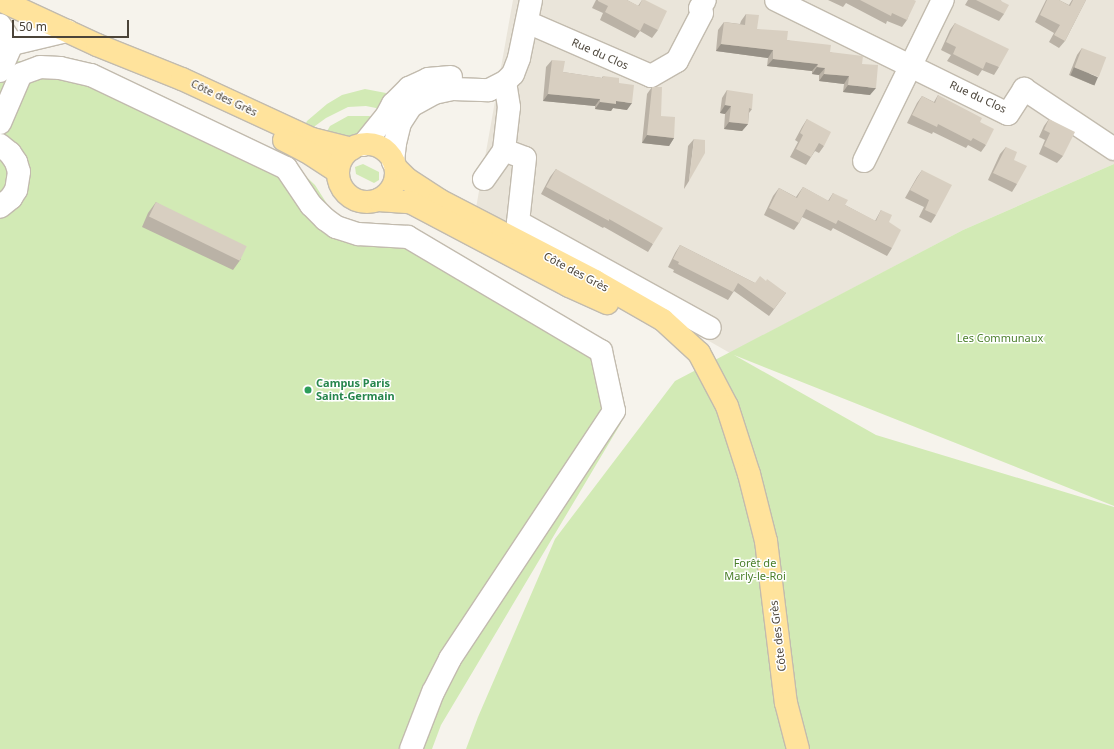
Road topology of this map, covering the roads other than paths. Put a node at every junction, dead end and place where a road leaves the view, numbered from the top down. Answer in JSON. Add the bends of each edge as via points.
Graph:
{"nodes":[{"id":1,"x":0,"y":0,"type":"edge"},
{"id":2,"x":531,"y":0,"type":"edge"},
{"id":3,"x":776,"y":0,"type":"edge"},
{"id":4,"x":943,"y":0,"type":"edge"},
{"id":5,"x":702,"y":4,"type":"edge"},
{"id":6,"x":527,"y":22,"type":"junction"},
{"id":7,"x":0,"y":25,"type":"edge"},
{"id":8,"x":67,"y":31,"type":"junction"},
{"id":9,"x":12,"y":44,"type":"junction"},
{"id":10,"x":97,"y":45,"type":"junction"},
{"id":11,"x":910,"y":64,"type":"junction"},
{"id":12,"x":0,"y":70,"type":"edge"},
{"id":13,"x":502,"y":82,"type":"junction"},
{"id":14,"x":0,"y":123,"type":"edge"},
{"id":15,"x":0,"y":145,"type":"edge"},
{"id":16,"x":357,"y":147,"type":"junction"},
{"id":17,"x":504,"y":150,"type":"junction"},
{"id":18,"x":1114,"y":150,"type":"edge"},
{"id":19,"x":864,"y":161,"type":"dead end"},
{"id":20,"x":394,"y":165,"type":"junction"},
{"id":21,"x":338,"y":172,"type":"junction"},
{"id":22,"x":484,"y":179,"type":"dead end"},
{"id":23,"x":378,"y":200,"type":"junction"},
{"id":24,"x":0,"y":207,"type":"edge"},
{"id":25,"x":710,"y":328,"type":"dead end"},
{"id":26,"x":727,"y":406,"type":"junction"},
{"id":27,"x":410,"y":749,"type":"edge"},
{"id":28,"x":798,"y":749,"type":"edge"}],
"edges":[{"from":1,"to":8,"type":"main road","name":"Côte des Grès"},
{"from":2,"to":6,"type":"street"},
{"from":3,"to":11,"type":"street","name":"Rue du Clos"},
{"from":4,"to":11,"type":"street"},
{"from":5,"to":6,"type":"street","name":"Rue du Clos","via":[[702,13],[677,61],[651,76]]},
{"from":6,"to":13,"type":"street","via":[[513,74]]},
{"from":7,"to":9,"type":"street"},
{"from":8,"to":9,"type":"street"},
{"from":8,"to":10,"type":"main road","name":"Côte des Grès"},
{"from":9,"to":12,"type":"street"},
{"from":10,"to":16,"type":"main road","name":"Côte des Grès","via":[[182,79],[312,139]]},
{"from":10,"to":21,"type":"main road","name":"Côte des Grès","via":[[306,151]]},
{"from":11,"to":18,"type":"street","name":"Rue du Clos","via":[[1008,114],[1024,89]]},
{"from":11,"to":19,"type":"street"},
{"from":13,"to":16,"type":"street","via":[[450,76],[428,79],[409,88]]},
{"from":13,"to":17,"type":"street","via":[[509,106]]},
{"from":13,"to":20,"type":"street","via":[[489,90],[453,89],[434,93],[411,106],[400,123],[395,143]]},
{"from":14,"to":27,"type":"street","via":[[21,74],[40,67],[60,68],[91,75],[286,168],[311,205],[336,227],[358,234],[408,237],[601,351],[614,411],[450,659],[433,692]]},
{"from":15,"to":24,"type":"street","via":[[10,153],[19,172],[16,190]]},
{"from":16,"to":20,"type":"main road","via":[[379,147],[387,152]]},
{"from":16,"to":21,"type":"main road","via":[[345,155]]},
{"from":17,"to":22,"type":"street"},
{"from":17,"to":25,"type":"street","via":[[525,158],[518,222]]},
{"from":20,"to":23,"type":"main road","via":[[396,178],[392,187]]},
{"from":20,"to":26,"type":"main road","name":"Côte des Grès","via":[[407,179],[439,200],[595,281],[663,320],[699,353]]},
{"from":21,"to":23,"type":"main road","via":[[344,190],[351,197],[360,201]]},
{"from":23,"to":26,"type":"main road","name":"Côte des Grès","via":[[410,202],[569,286],[638,317],[667,335],[698,367]]},
{"from":26,"to":28,"type":"main road","name":"Côte des Grès","via":[[750,474],[766,541],[786,703]]}]}
